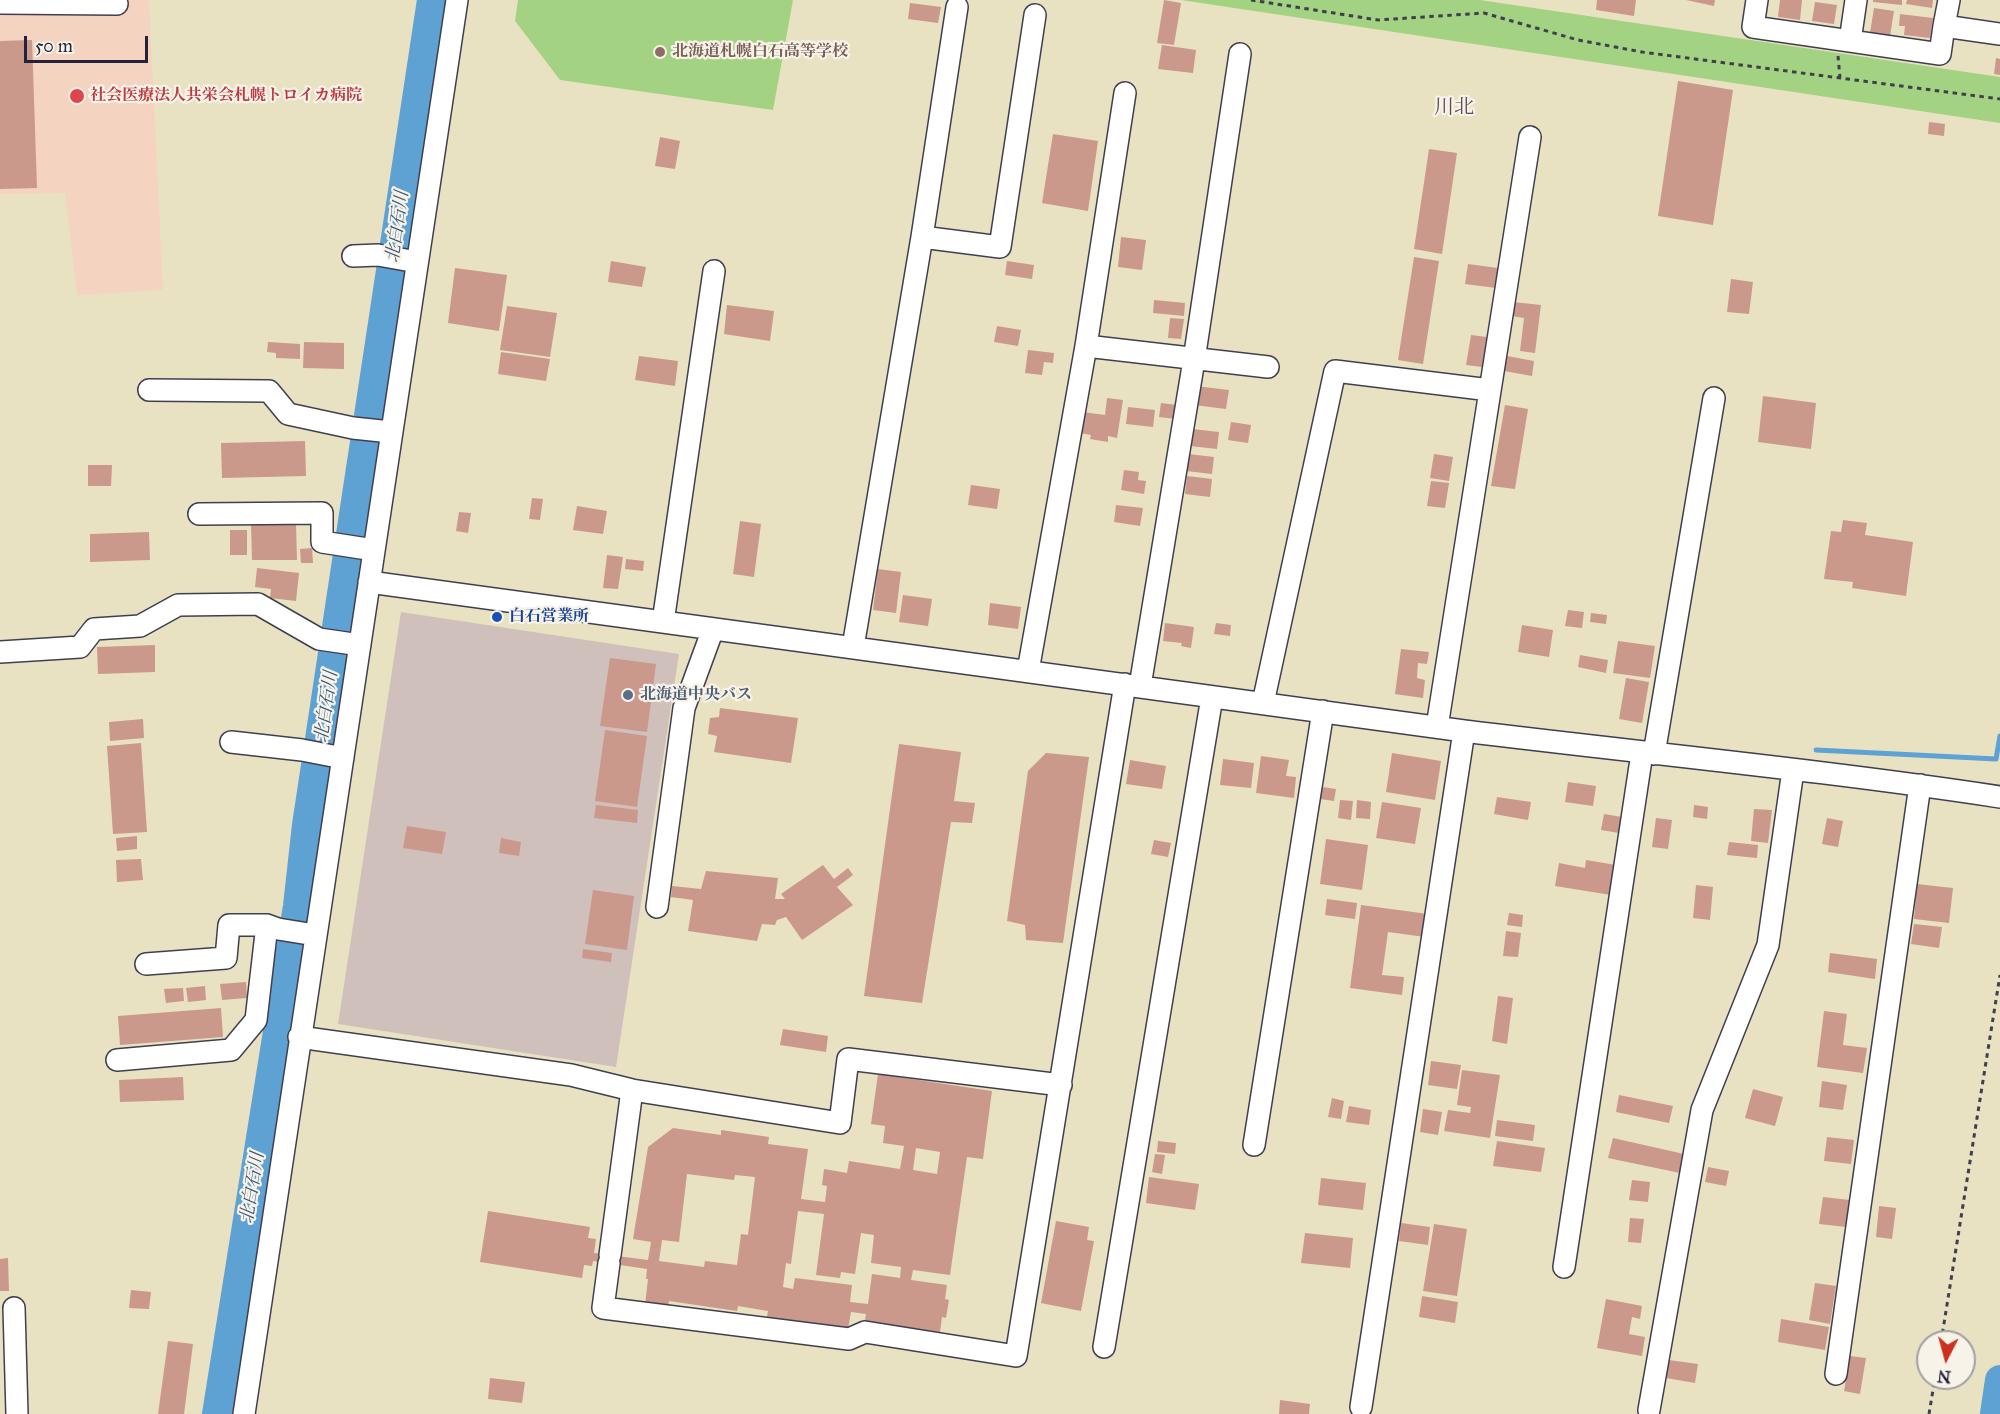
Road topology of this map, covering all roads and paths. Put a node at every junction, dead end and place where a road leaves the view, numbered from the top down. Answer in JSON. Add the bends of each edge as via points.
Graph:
{"nodes":[{"id":1,"x":457,"y":0,"type":"edge"},
{"id":2,"x":1251,"y":0,"type":"edge"},
{"id":3,"x":1757,"y":0,"type":"edge"},
{"id":4,"x":1856,"y":0,"type":"edge"},
{"id":5,"x":1949,"y":0,"type":"edge"},
{"id":6,"x":5,"y":2,"type":"edge"},
{"id":7,"x":117,"y":4,"type":"dead end"},
{"id":8,"x":957,"y":7,"type":"dead end"},
{"id":9,"x":1035,"y":15,"type":"dead end"},
{"id":10,"x":1944,"y":26,"type":"junction"},
{"id":11,"x":2000,"y":34,"type":"edge"},
{"id":12,"x":1850,"y":41,"type":"junction"},
{"id":13,"x":1240,"y":54,"type":"dead end"},
{"id":14,"x":1125,"y":93,"type":"dead end"},
{"id":15,"x":2000,"y":99,"type":"edge"},
{"id":16,"x":1530,"y":138,"type":"dead end"},
{"id":17,"x":921,"y":237,"type":"junction"},
{"id":18,"x":353,"y":256,"type":"dead end"},
{"id":19,"x":411,"y":261,"type":"junction"},
{"id":20,"x":714,"y":271,"type":"dead end"},
{"id":21,"x":1086,"y":346,"type":"junction"},
{"id":22,"x":1194,"y":360,"type":"junction"},
{"id":23,"x":1268,"y":367,"type":"dead end"},
{"id":24,"x":149,"y":390,"type":"dead end"},
{"id":25,"x":1490,"y":390,"type":"junction"},
{"id":26,"x":1714,"y":398,"type":"dead end"},
{"id":27,"x":387,"y":432,"type":"junction"},
{"id":28,"x":199,"y":514,"type":"dead end"},
{"id":29,"x":368,"y":549,"type":"junction"},
{"id":30,"x":369,"y":582,"type":"junction"},
{"id":31,"x":663,"y":622,"type":"junction"},
{"id":32,"x":713,"y":629,"type":"junction"},
{"id":33,"x":354,"y":644,"type":"junction"},
{"id":34,"x":853,"y":647,"type":"junction"},
{"id":35,"x":0,"y":652,"type":"edge"},
{"id":36,"x":1028,"y":671,"type":"junction"},
{"id":37,"x":1133,"y":685,"type":"junction"},
{"id":38,"x":1212,"y":696,"type":"junction"},
{"id":39,"x":1263,"y":703,"type":"junction"},
{"id":40,"x":1323,"y":711,"type":"junction"},
{"id":41,"x":1437,"y":727,"type":"junction"},
{"id":42,"x":1464,"y":731,"type":"junction"},
{"id":43,"x":231,"y":742,"type":"dead end"},
{"id":44,"x":1648,"y":753,"type":"junction"},
{"id":45,"x":337,"y":756,"type":"junction"},
{"id":46,"x":1793,"y":770,"type":"junction"},
{"id":47,"x":1920,"y":785,"type":"junction"},
{"id":48,"x":2000,"y":797,"type":"edge"},
{"id":49,"x":657,"y":907,"type":"dead end"},
{"id":50,"x":272,"y":927,"type":"junction"},
{"id":51,"x":310,"y":935,"type":"junction"},
{"id":52,"x":146,"y":964,"type":"dead end"},
{"id":53,"x":2000,"y":975,"type":"edge"},
{"id":54,"x":299,"y":1037,"type":"junction"},
{"id":55,"x":117,"y":1060,"type":"dead end"},
{"id":56,"x":1061,"y":1085,"type":"junction"},
{"id":57,"x":632,"y":1090,"type":"junction"},
{"id":58,"x":1254,"y":1145,"type":"dead end"},
{"id":59,"x":1564,"y":1267,"type":"dead end"},
{"id":60,"x":14,"y":1308,"type":"dead end"},
{"id":61,"x":1943,"y":1330,"type":"edge"},
{"id":62,"x":1104,"y":1347,"type":"dead end"},
{"id":63,"x":1836,"y":1374,"type":"dead end"},
{"id":64,"x":1933,"y":1390,"type":"edge"},
{"id":65,"x":1361,"y":1407,"type":"dead end"},
{"id":66,"x":1648,"y":1410,"type":"dead end"},
{"id":67,"x":17,"y":1414,"type":"edge"},
{"id":68,"x":244,"y":1414,"type":"edge"},
{"id":69,"x":1929,"y":1414,"type":"edge"}],
"edges":[{"from":1,"to":19,"type":"street"},
{"from":2,"to":15,"type":"path","via":[[1378,20],[1484,14],[1578,40],[1642,52]]},
{"from":3,"to":12,"type":"street","via":[[1753,27]]},
{"from":4,"to":12,"type":"street"},
{"from":5,"to":10,"type":"street"},
{"from":6,"to":7,"type":"street"},
{"from":8,"to":17,"type":"street"},
{"from":9,"to":17,"type":"street","via":[[1000,247]]},
{"from":10,"to":11,"type":"street"},
{"from":10,"to":12,"type":"street","via":[[1940,54]]},
{"from":13,"to":22,"type":"street"},
{"from":14,"to":21,"type":"street"},
{"from":16,"to":25,"type":"street"},
{"from":17,"to":34,"type":"street"},
{"from":18,"to":19,"type":"street","via":[[378,255]]},
{"from":19,"to":27,"type":"street"},
{"from":20,"to":31,"type":"street"},
{"from":21,"to":22,"type":"street"},
{"from":21,"to":36,"type":"street"},
{"from":22,"to":23,"type":"street"},
{"from":22,"to":37,"type":"street"},
{"from":24,"to":27,"type":"street","via":[[269,391],[288,414]]},
{"from":25,"to":39,"type":"street","via":[[1335,371]]},
{"from":25,"to":41,"type":"street"},
{"from":26,"to":44,"type":"street"},
{"from":27,"to":29,"type":"street"},
{"from":28,"to":29,"type":"street","via":[[322,513],[322,542]]},
{"from":29,"to":30,"type":"street"},
{"from":30,"to":31,"type":"street"},
{"from":30,"to":33,"type":"street"},
{"from":31,"to":32,"type":"street"},
{"from":32,"to":34,"type":"street"},
{"from":32,"to":49,"type":"street","via":[[684,708]]},
{"from":33,"to":35,"type":"street","via":[[319,639],[258,604],[178,605],[140,626],[94,629],[80,647]]},
{"from":33,"to":45,"type":"street"},
{"from":34,"to":36,"type":"street"},
{"from":36,"to":37,"type":"street"},
{"from":37,"to":38,"type":"street"},
{"from":37,"to":56,"type":"street"},
{"from":38,"to":39,"type":"street"},
{"from":38,"to":62,"type":"street"},
{"from":39,"to":40,"type":"street"},
{"from":40,"to":41,"type":"street"},
{"from":40,"to":58,"type":"street"},
{"from":41,"to":42,"type":"street"},
{"from":42,"to":44,"type":"street"},
{"from":42,"to":65,"type":"street"},
{"from":43,"to":45,"type":"street"},
{"from":44,"to":46,"type":"street"},
{"from":44,"to":59,"type":"street"},
{"from":45,"to":51,"type":"street"},
{"from":46,"to":47,"type":"street"},
{"from":46,"to":66,"type":"street","via":[[1768,945],[1702,1110]]},
{"from":47,"to":48,"type":"street"},
{"from":47,"to":63,"type":"street"},
{"from":50,"to":51,"type":"street"},
{"from":50,"to":52,"type":"street","via":[[229,925],[226,958]]},
{"from":50,"to":55,"type":"street","via":[[256,1020],[231,1050]]},
{"from":51,"to":54,"type":"street"},
{"from":53,"to":61,"type":"path"},
{"from":54,"to":57,"type":"street","via":[[571,1075]]},
{"from":54,"to":68,"type":"street"},
{"from":56,"to":57,"type":"street","via":[[848,1059],[840,1123]]},
{"from":56,"to":57,"type":"street","via":[[1016,1356],[865,1332],[849,1339],[603,1308]]},
{"from":60,"to":67,"type":"street"},
{"from":64,"to":69,"type":"path"}]}
